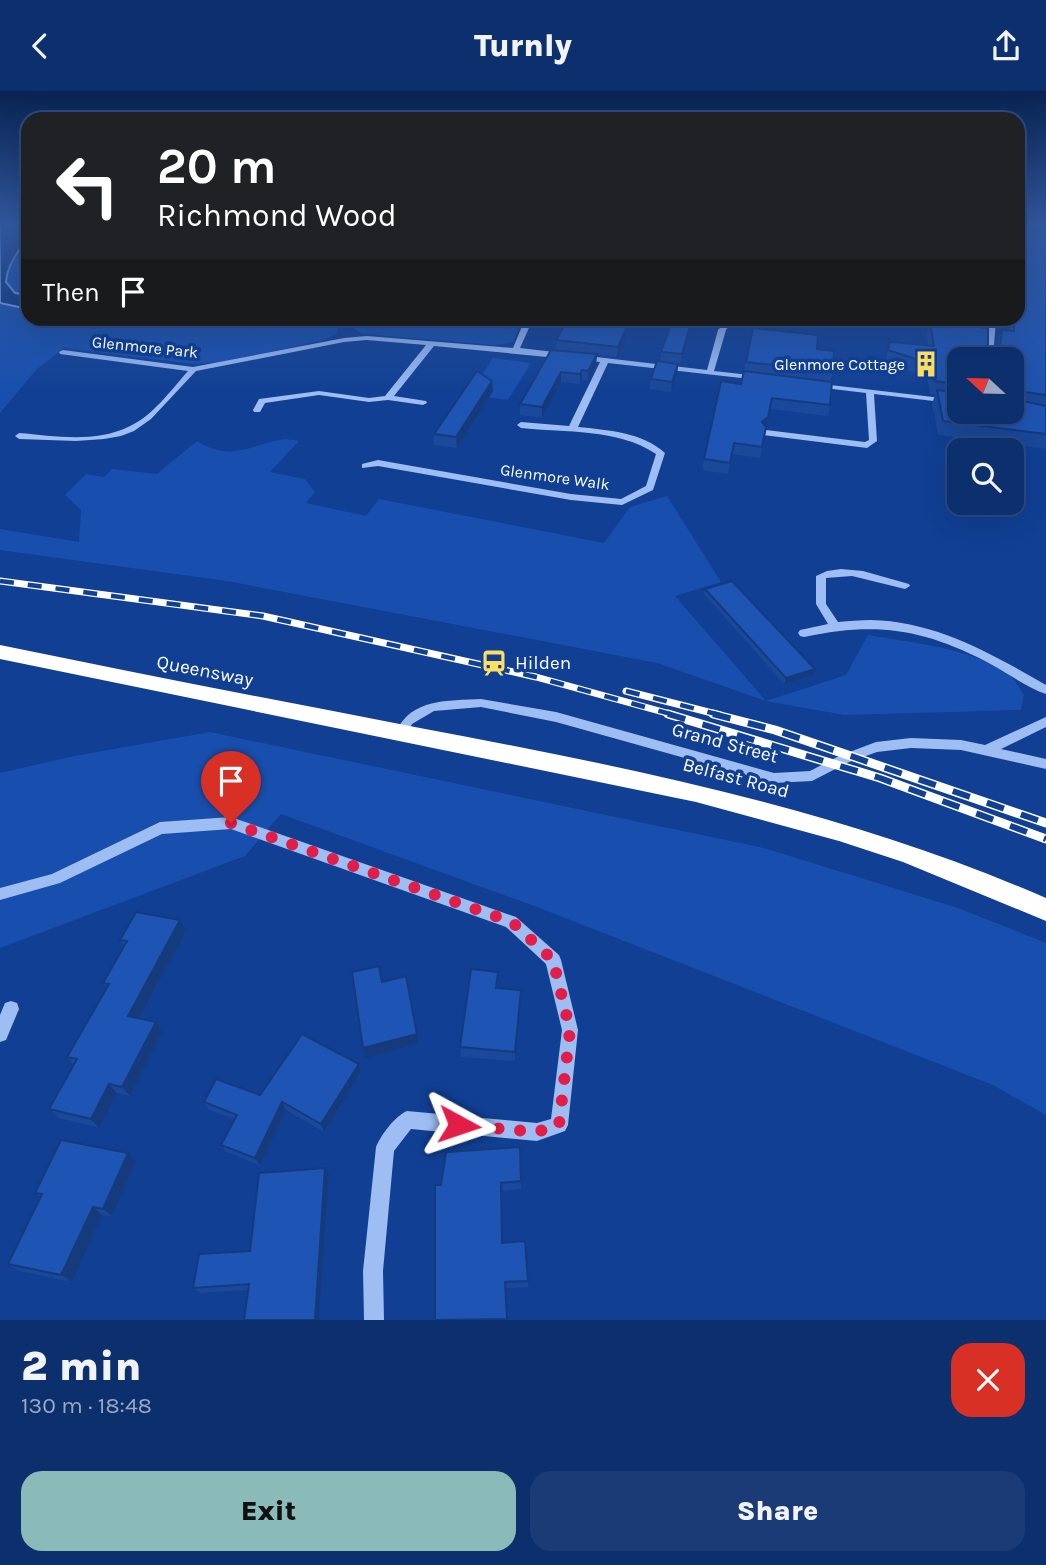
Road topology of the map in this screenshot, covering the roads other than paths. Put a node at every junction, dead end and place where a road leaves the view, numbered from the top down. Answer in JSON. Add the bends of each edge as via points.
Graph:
{"nodes":[{"id":1,"x":526,"y":326,"type":"edge"},
{"id":2,"x":725,"y":326,"type":"edge"},
{"id":3,"x":991,"y":326,"type":"edge"},
{"id":4,"x":431,"y":344,"type":"junction"},
{"id":5,"x":990,"y":347,"type":"edge"},
{"id":6,"x":516,"y":350,"type":"junction"},
{"id":7,"x":62,"y":352,"type":"dead end"},
{"id":8,"x":605,"y":360,"type":"junction"},
{"id":9,"x":193,"y":369,"type":"junction"},
{"id":10,"x":710,"y":372,"type":"junction"},
{"id":11,"x":771,"y":379,"type":"edge"},
{"id":12,"x":809,"y":384,"type":"edge"},
{"id":13,"x":870,"y":391,"type":"junction"},
{"id":14,"x":388,"y":398,"type":"junction"},
{"id":15,"x":947,"y":401,"type":"edge"},
{"id":16,"x":423,"y":403,"type":"dead end"},
{"id":17,"x":257,"y":410,"type":"dead end"},
{"id":18,"x":521,"y":425,"type":"dead end"},
{"id":19,"x":572,"y":430,"type":"junction"},
{"id":20,"x":766,"y":433,"type":"edge"},
{"id":21,"x":19,"y":436,"type":"dead end"},
{"id":22,"x":45,"y":438,"type":"junction"},
{"id":23,"x":33,"y":450,"type":"dead end"},
{"id":24,"x":365,"y":466,"type":"dead end"},
{"id":25,"x":905,"y":586,"type":"dead end"},
{"id":26,"x":834,"y":624,"type":"junction"},
{"id":27,"x":804,"y":633,"type":"dead end"},
{"id":28,"x":0,"y":652,"type":"edge"},
{"id":29,"x":1046,"y":690,"type":"edge"},
{"id":30,"x":1046,"y":722,"type":"edge"},
{"id":31,"x":402,"y":732,"type":"junction"},
{"id":32,"x":989,"y":750,"type":"junction"},
{"id":33,"x":1046,"y":764,"type":"edge"},
{"id":34,"x":0,"y":894,"type":"edge"},
{"id":35,"x":1046,"y":911,"type":"edge"},
{"id":36,"x":11,"y":1009,"type":"dead end"},
{"id":37,"x":0,"y":1034,"type":"edge"},
{"id":38,"x":374,"y":1320,"type":"edge"}],
"edges":[{"from":1,"to":6,"type":"street"},
{"from":2,"to":10,"type":"street"},
{"from":3,"to":5,"type":"street"},
{"from":4,"to":6,"type":"street","name":"Glenmore Park"},
{"from":4,"to":9,"type":"street","name":"Glenmore Park","via":[[344,339]]},
{"from":4,"to":14,"type":"street"},
{"from":6,"to":8,"type":"street","name":"Glenmore Park"},
{"from":7,"to":9,"type":"street","name":"Glenmore Park"},
{"from":8,"to":10,"type":"street","name":"Glenmore Park"},
{"from":8,"to":19,"type":"street"},
{"from":9,"to":22,"type":"street","via":[[130,429],[88,439]]},
{"from":10,"to":11,"type":"street","name":"Glenmore Park"},
{"from":12,"to":13,"type":"street"},
{"from":13,"to":15,"type":"street"},
{"from":13,"to":20,"type":"street","via":[[873,441],[867,445]]},
{"from":14,"to":16,"type":"street"},
{"from":14,"to":17,"type":"street","via":[[319,393],[262,401]]},
{"from":18,"to":19,"type":"street"},
{"from":19,"to":24,"type":"street","name":"Glenmore Walk","via":[[649,443],[661,453],[650,488],[622,502],[378,463]]},
{"from":21,"to":22,"type":"street"},
{"from":22,"to":23,"type":"street"},
{"from":25,"to":26,"type":"street","via":[[843,572],[821,576],[821,604]]},
{"from":26,"to":27,"type":"street"},
{"from":26,"to":29,"type":"street","via":[[867,622],[959,642]]},
{"from":28,"to":31,"type":"highway","name":"Queensway"},
{"from":30,"to":32,"type":"street"},
{"from":31,"to":32,"type":"street","name":"Grand Street","via":[[407,721],[432,707],[481,703],[791,779],[812,776],[876,747],[935,743]]},
{"from":31,"to":35,"type":"highway","name":"Belfast Road","via":[[651,781],[836,830]]},
{"from":32,"to":33,"type":"street","name":"Grand Street"},
{"from":34,"to":38,"type":"street","via":[[55,880],[160,828],[231,823],[512,922],[553,960],[570,1030],[559,1125],[537,1132],[407,1120],[384,1147],[373,1271]]},
{"from":36,"to":37,"type":"street"}]}
